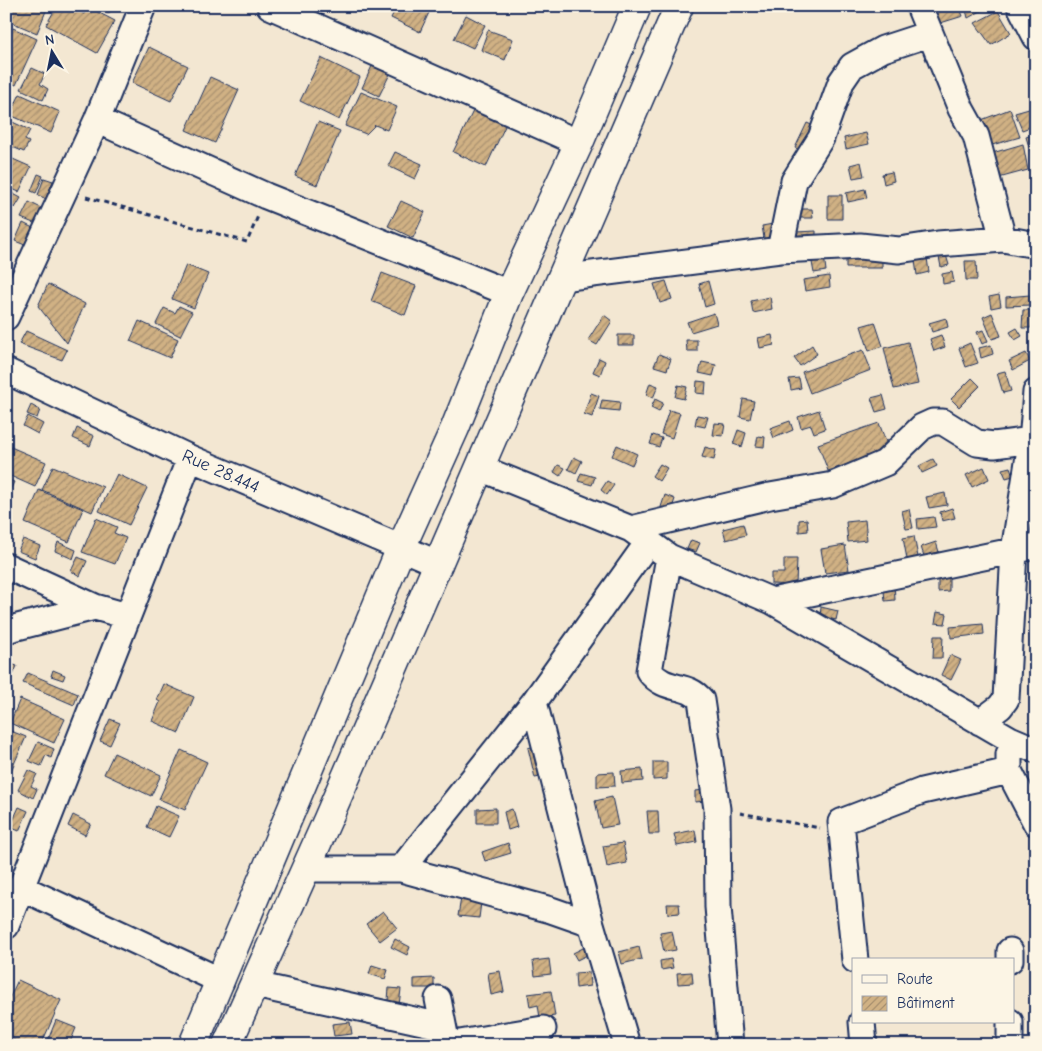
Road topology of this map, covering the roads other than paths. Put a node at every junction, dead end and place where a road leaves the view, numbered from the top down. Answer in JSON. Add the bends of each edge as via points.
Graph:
{"nodes":[{"id":1,"x":143,"y":6,"type":"edge"},
{"id":2,"x":270,"y":6,"type":"edge"},
{"id":3,"x":638,"y":6,"type":"edge"},
{"id":4,"x":678,"y":6,"type":"edge"},
{"id":5,"x":919,"y":6,"type":"edge"},
{"id":6,"x":1020,"y":6,"type":"edge"},
{"id":7,"x":929,"y":34,"type":"junction"},
{"id":8,"x":1036,"y":37,"type":"edge"},
{"id":9,"x":98,"y":120,"type":"junction"},
{"id":10,"x":579,"y":142,"type":"junction"},
{"id":11,"x":1003,"y":239,"type":"junction"},
{"id":12,"x":1036,"y":245,"type":"edge"},
{"id":13,"x":780,"y":250,"type":"junction"},
{"id":14,"x":562,"y":278,"type":"junction"},
{"id":15,"x":509,"y":293,"type":"junction"},
{"id":16,"x":6,"y":317,"type":"edge"},
{"id":17,"x":6,"y":371,"type":"edge"},
{"id":18,"x":1036,"y":392,"type":"edge"},
{"id":19,"x":1032,"y":440,"type":"junction"},
{"id":20,"x":190,"y":458,"type":"junction"},
{"id":21,"x":480,"y":468,"type":"junction"},
{"id":22,"x":640,"y":535,"type":"junction"},
{"id":23,"x":401,"y":548,"type":"junction"},
{"id":24,"x":1025,"y":549,"type":"edge"},
{"id":25,"x":669,"y":557,"type":"junction"},
{"id":26,"x":439,"y":564,"type":"junction"},
{"id":27,"x":6,"y":566,"type":"edge"},
{"id":28,"x":772,"y":601,"type":"junction"},
{"id":29,"x":95,"y":607,"type":"junction"},
{"id":30,"x":127,"y":616,"type":"junction"},
{"id":31,"x":6,"y":630,"type":"edge"},
{"id":32,"x":534,"y":702,"type":"junction"},
{"id":33,"x":980,"y":722,"type":"junction"},
{"id":34,"x":1010,"y":739,"type":"junction"},
{"id":35,"x":1036,"y":750,"type":"edge"},
{"id":36,"x":1008,"y":771,"type":"junction"},
{"id":37,"x":1036,"y":823,"type":"edge"},
{"id":38,"x":306,"y":869,"type":"junction"},
{"id":39,"x":401,"y":869,"type":"junction"},
{"id":40,"x":22,"y":888,"type":"junction"},
{"id":41,"x":591,"y":924,"type":"junction"},
{"id":42,"x":6,"y":926,"type":"edge"},
{"id":43,"x":855,"y":958,"type":"edge"},
{"id":44,"x":220,"y":980,"type":"junction"},
{"id":45,"x":254,"y":985,"type":"junction"},
{"id":46,"x":438,"y":999,"type":"dead end"},
{"id":47,"x":862,"y":1024,"type":"edge"},
{"id":48,"x":1010,"y":1024,"type":"edge"},
{"id":49,"x":543,"y":1028,"type":"dead end"},
{"id":50,"x":446,"y":1040,"type":"edge"},
{"id":51,"x":630,"y":1041,"type":"edge"},
{"id":52,"x":193,"y":1045,"type":"edge"},
{"id":53,"x":227,"y":1045,"type":"edge"},
{"id":54,"x":730,"y":1045,"type":"edge"},
{"id":55,"x":864,"y":1045,"type":"edge"},
{"id":56,"x":1010,"y":1045,"type":"edge"}],
"edges":[{"from":1,"to":9,"type":"street"},
{"from":2,"to":10,"type":"street"},
{"from":3,"to":10,"type":"main road"},
{"from":4,"to":14,"type":"main road"},
{"from":5,"to":7,"type":"street"},
{"from":6,"to":8,"type":"street"},
{"from":7,"to":11,"type":"street","via":[[960,109],[976,136]]},
{"from":7,"to":13,"type":"street","via":[[882,49],[852,66],[842,82],[820,138],[794,181]]},
{"from":9,"to":15,"type":"street","via":[[266,196]]},
{"from":9,"to":16,"type":"street"},
{"from":10,"to":15,"type":"main road"},
{"from":11,"to":12,"type":"street"},
{"from":11,"to":13,"type":"street","via":[[898,250],[860,246]]},
{"from":13,"to":14,"type":"street"},
{"from":14,"to":21,"type":"main road"},
{"from":15,"to":23,"type":"main road","via":[[455,428]]},
{"from":17,"to":20,"type":"street","name":"Rue 28.444"},
{"from":18,"to":19,"type":"street"},
{"from":19,"to":22,"type":"street","via":[[994,445],[977,443],[943,422],[932,422],[922,427],[885,463],[833,485],[770,496]]},
{"from":19,"to":24,"type":"street"},
{"from":20,"to":23,"type":"street","name":"Rue 28.444"},
{"from":20,"to":30,"type":"street"},
{"from":21,"to":22,"type":"street"},
{"from":21,"to":26,"type":"main road"},
{"from":22,"to":25,"type":"street"},
{"from":22,"to":32,"type":"street"},
{"from":23,"to":26,"type":"street","name":"Rue 28.444"},
{"from":23,"to":44,"type":"main road"},
{"from":24,"to":28,"type":"street"},
{"from":24,"to":33,"type":"street","via":[[1006,699]]},
{"from":25,"to":28,"type":"street"},
{"from":25,"to":54,"type":"street","via":[[649,671],[656,681],[695,692],[701,700],[717,809],[718,907]]},
{"from":26,"to":38,"type":"main road"},
{"from":27,"to":29,"type":"street"},
{"from":28,"to":33,"type":"street"},
{"from":29,"to":30,"type":"street"},
{"from":29,"to":31,"type":"street"},
{"from":30,"to":40,"type":"street"},
{"from":32,"to":39,"type":"street"},
{"from":32,"to":41,"type":"street"},
{"from":33,"to":34,"type":"street"},
{"from":34,"to":35,"type":"street"},
{"from":34,"to":36,"type":"street"},
{"from":36,"to":37,"type":"street"},
{"from":36,"to":43,"type":"street","via":[[922,791],[841,822]]},
{"from":38,"to":39,"type":"street"},
{"from":38,"to":45,"type":"main road"},
{"from":39,"to":41,"type":"street"},
{"from":40,"to":42,"type":"street"},
{"from":40,"to":44,"type":"street"},
{"from":41,"to":51,"type":"street"},
{"from":44,"to":52,"type":"main road"},
{"from":45,"to":50,"type":"street"},
{"from":45,"to":53,"type":"main road"},
{"from":46,"to":50,"type":"street"},
{"from":47,"to":55,"type":"street"},
{"from":48,"to":56,"type":"street"},
{"from":49,"to":50,"type":"street"}]}
